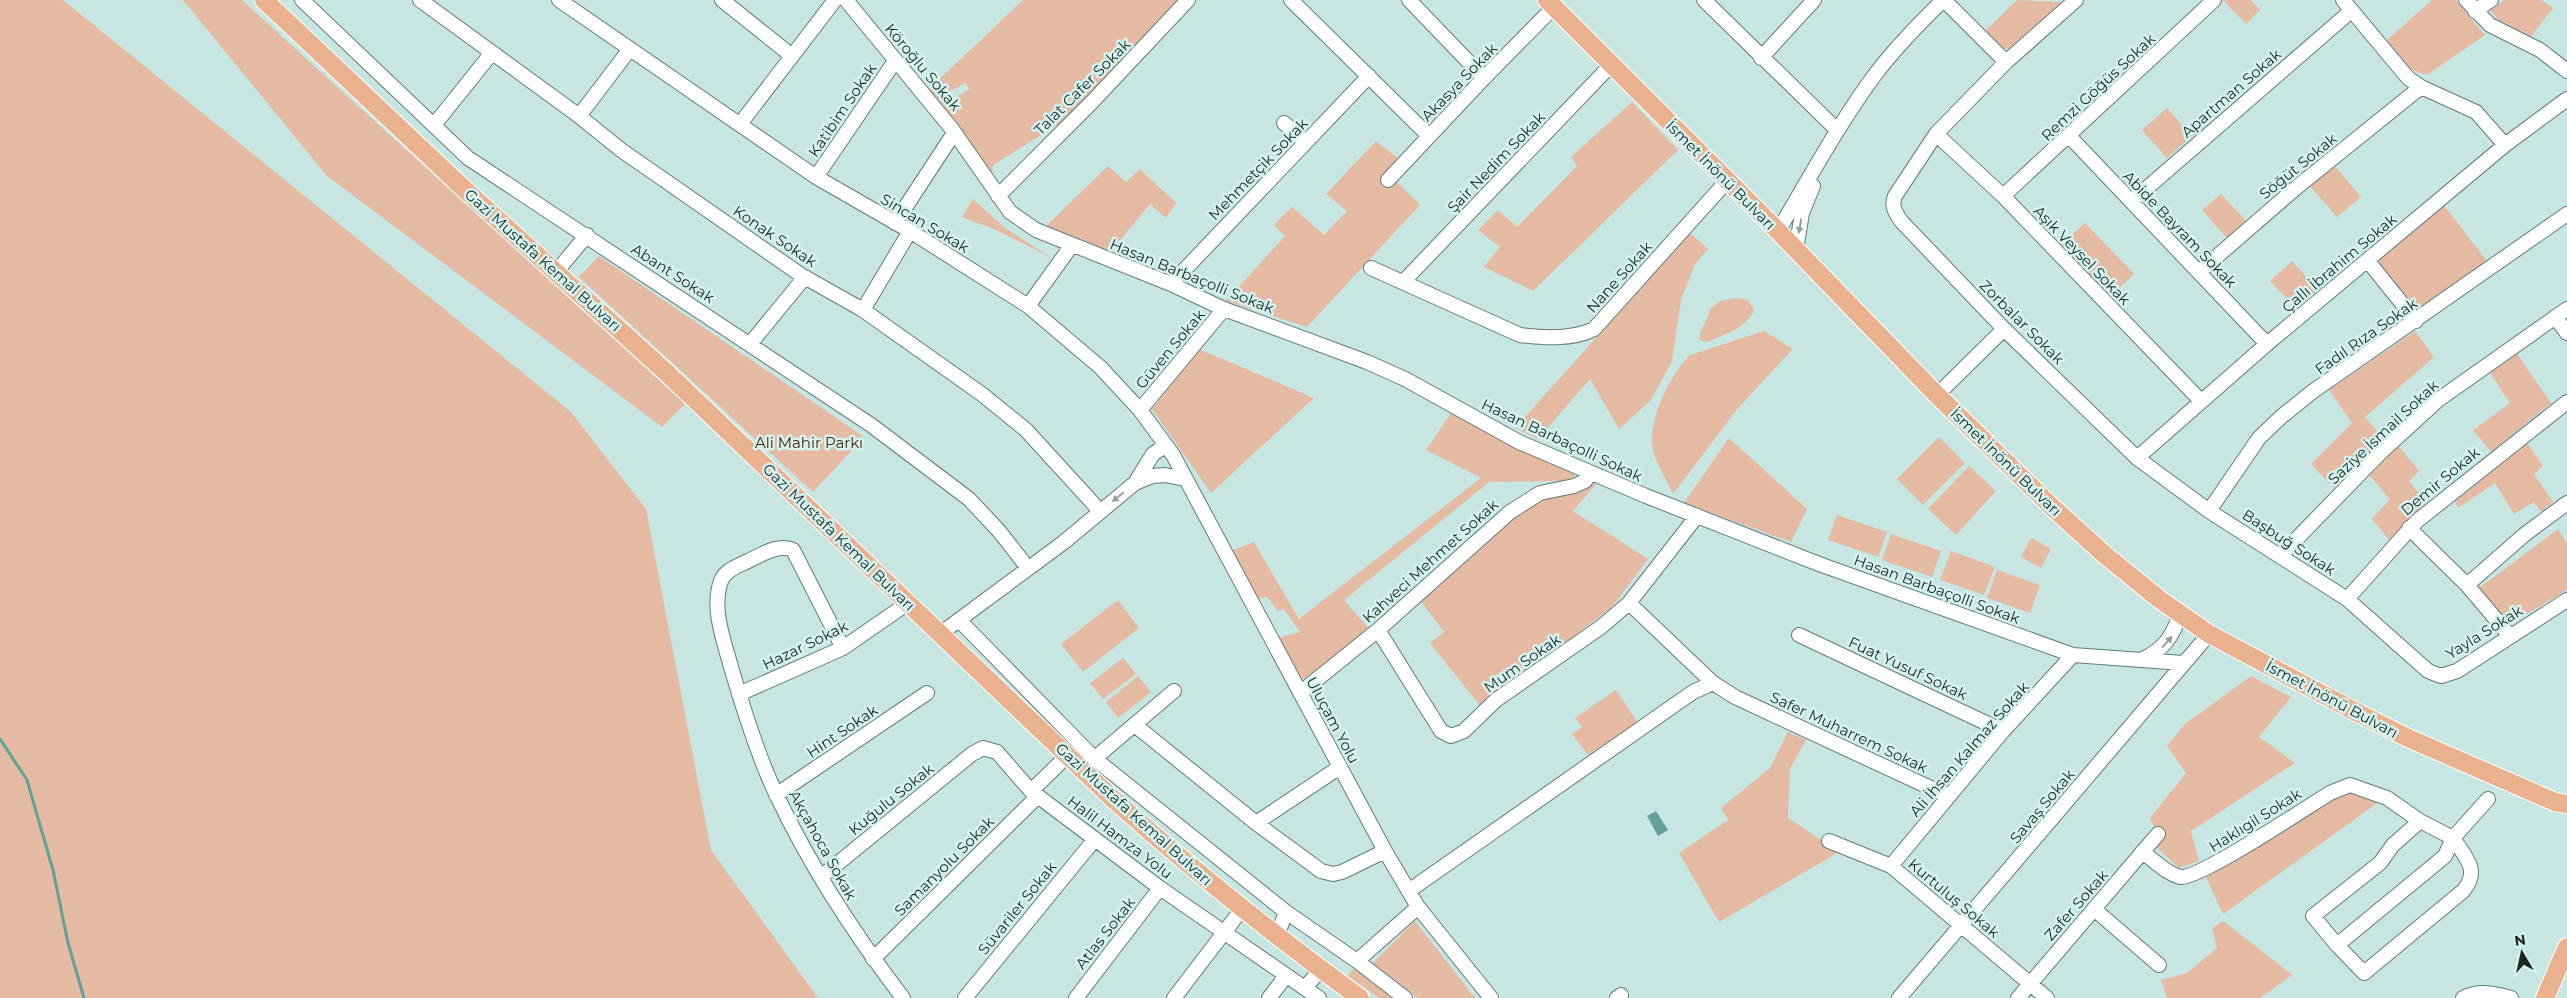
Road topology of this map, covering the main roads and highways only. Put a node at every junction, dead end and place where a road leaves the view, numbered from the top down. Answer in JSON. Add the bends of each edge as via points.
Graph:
{"nodes":[{"id":1,"x":264,"y":0,"type":"edge"},
{"id":2,"x":1550,"y":4,"type":"edge"},
{"id":3,"x":2563,"y":806,"type":"edge"},
{"id":4,"x":2567,"y":947,"type":"edge"},
{"id":5,"x":2567,"y":972,"type":"edge"},
{"id":6,"x":1360,"y":998,"type":"edge"},
{"id":7,"x":2546,"y":998,"type":"edge"},
{"id":8,"x":2557,"y":998,"type":"edge"}],
"edges":[{"from":1,"to":6,"type":"main road","name":"Gazi Mustafa Kemal Bulvarı","via":[[668,374],[1067,756],[1088,764],[1177,856],[1276,936]]},
{"from":2,"to":3,"type":"main road","name":"İsmet İnönü Bulvarı","via":[[1937,395],[2085,536],[2180,615],[2209,634],[2408,738]]},
{"from":4,"to":7,"type":"main road"},
{"from":5,"to":8,"type":"main road"}]}
